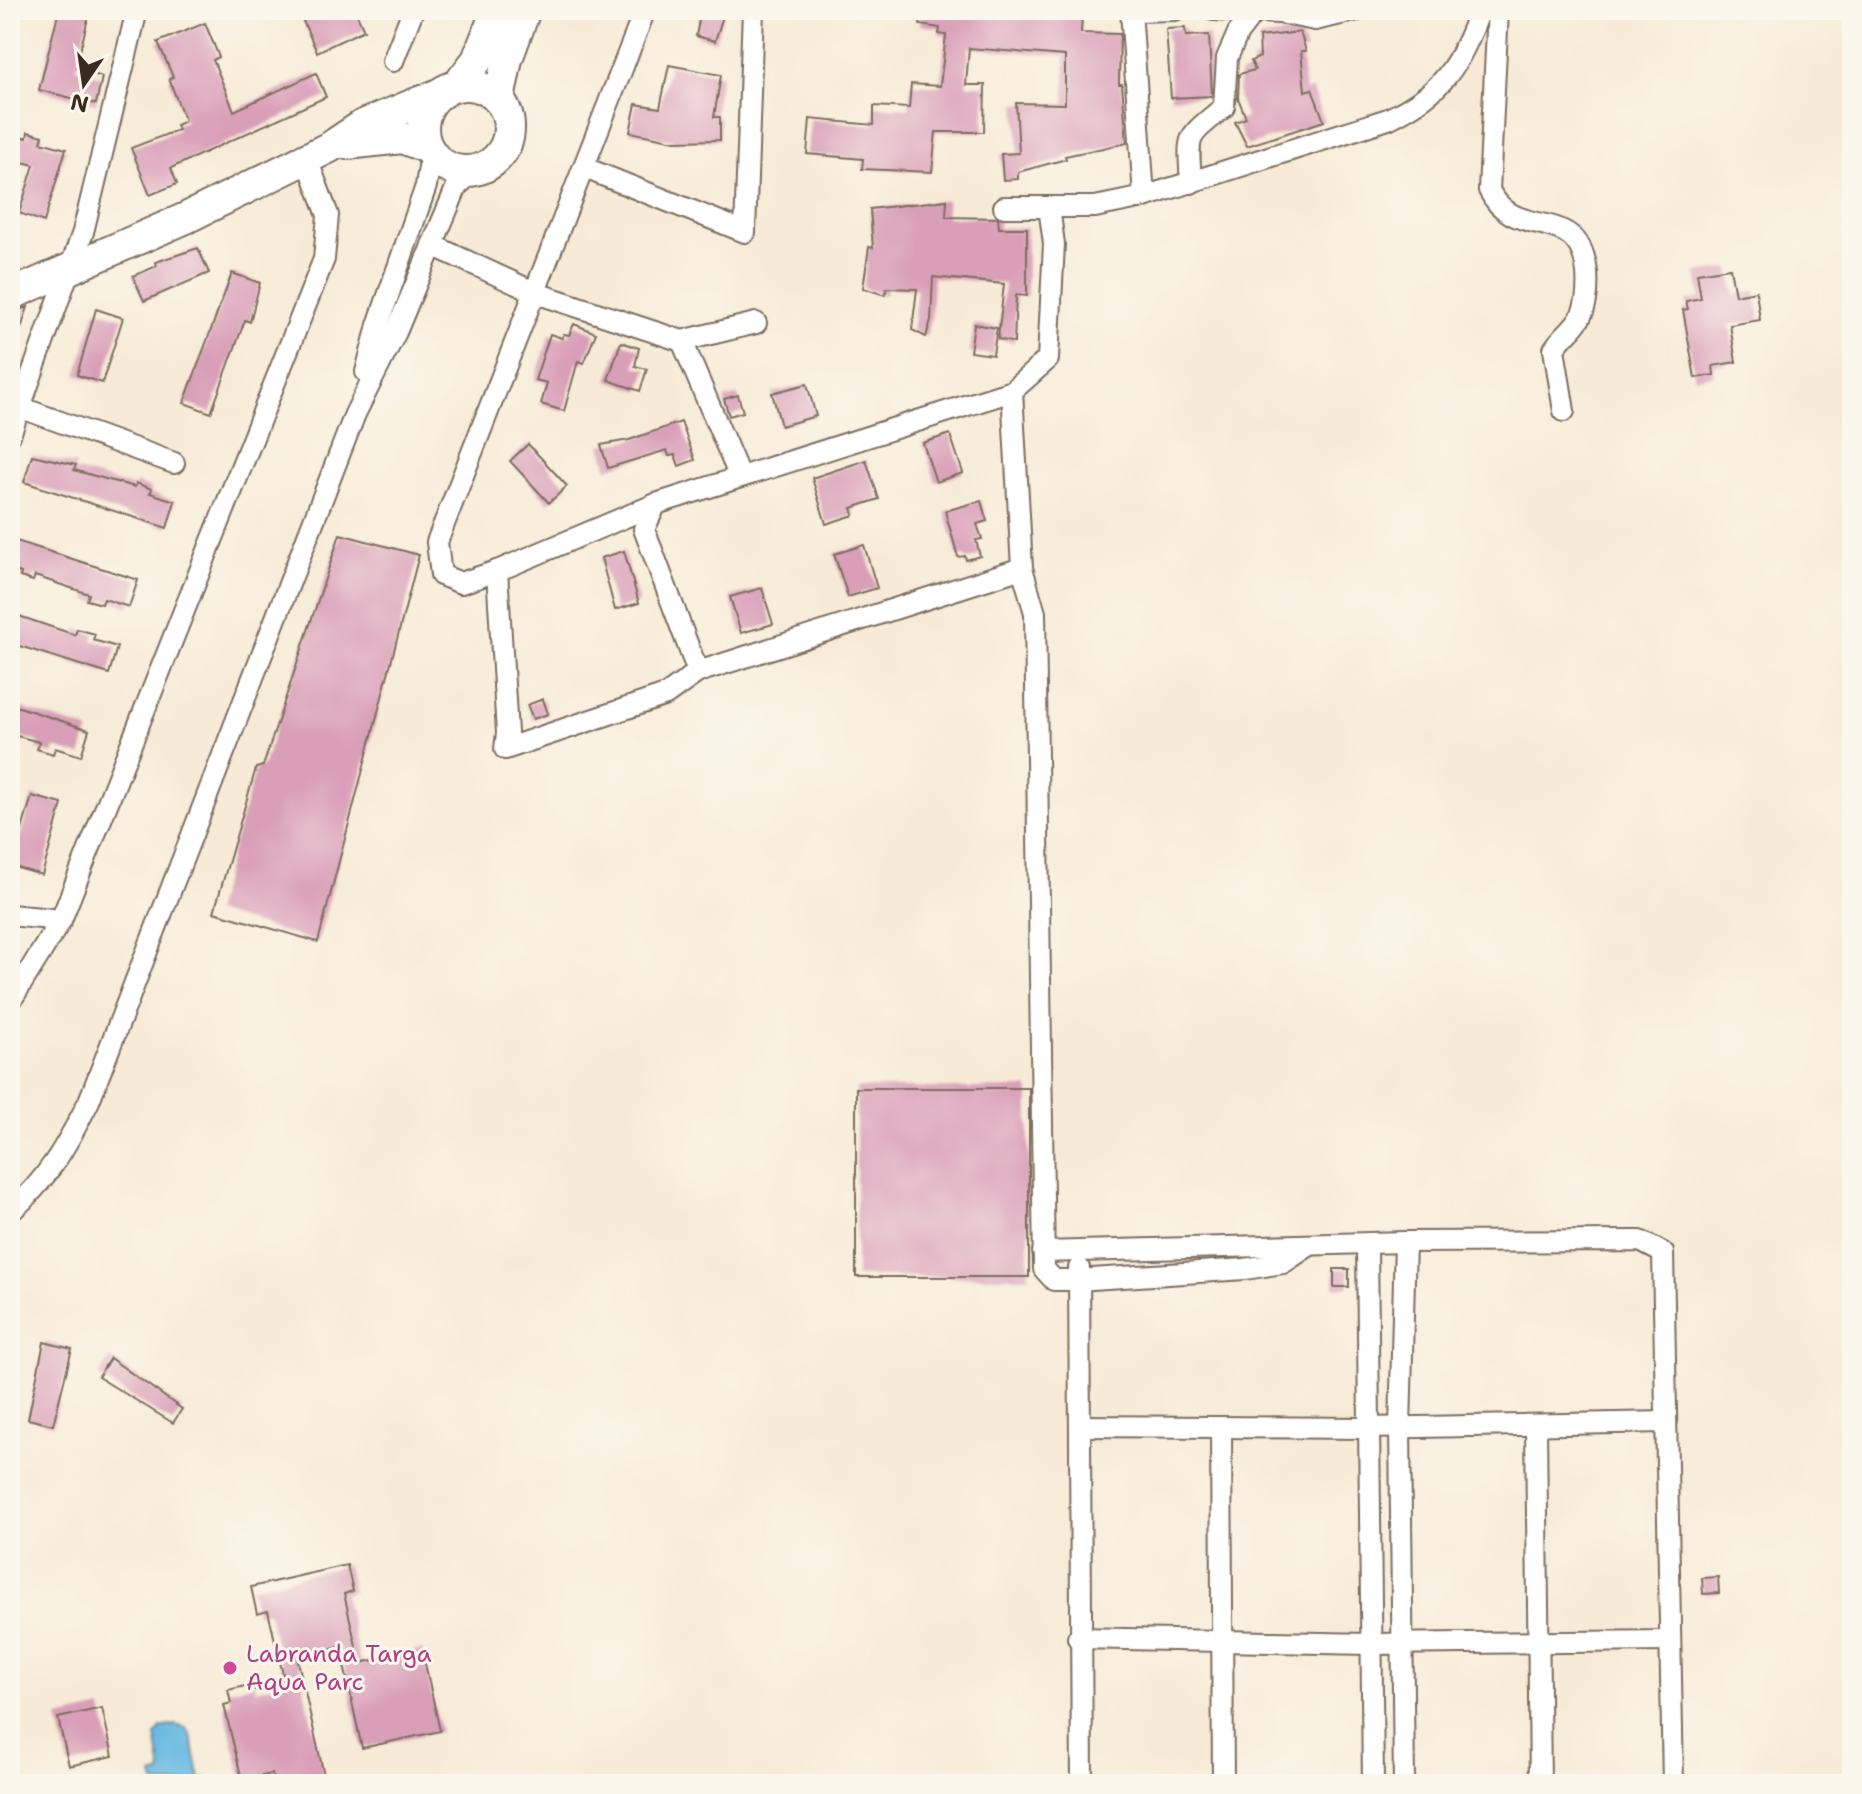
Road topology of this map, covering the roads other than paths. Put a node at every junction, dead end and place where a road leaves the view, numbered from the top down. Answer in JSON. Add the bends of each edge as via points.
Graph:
{"nodes":[{"id":1,"x":137,"y":10,"type":"edge"},
{"id":2,"x":413,"y":10,"type":"edge"},
{"id":3,"x":497,"y":10,"type":"edge"},
{"id":4,"x":525,"y":10,"type":"edge"},
{"id":5,"x":645,"y":10,"type":"edge"},
{"id":6,"x":753,"y":10,"type":"edge"},
{"id":7,"x":1175,"y":10,"type":"edge"},
{"id":8,"x":1213,"y":10,"type":"edge"},
{"id":9,"x":1358,"y":10,"type":"edge"},
{"id":10,"x":1480,"y":10,"type":"edge"},
{"id":11,"x":1498,"y":10,"type":"edge"},
{"id":12,"x":1131,"y":11,"type":"edge"},
{"id":13,"x":1254,"y":12,"type":"junction"},
{"id":14,"x":393,"y":61,"type":"dead end"},
{"id":15,"x":450,"y":89,"type":"junction"},
{"id":16,"x":499,"y":100,"type":"junction"},
{"id":17,"x":430,"y":151,"type":"junction"},
{"id":18,"x":318,"y":153,"type":"junction"},
{"id":19,"x":585,"y":168,"type":"junction"},
{"id":20,"x":475,"y":170,"type":"junction"},
{"id":21,"x":1191,"y":183,"type":"junction"},
{"id":22,"x":1144,"y":197,"type":"junction"},
{"id":23,"x":1004,"y":207,"type":"dead end"},
{"id":24,"x":1049,"y":207,"type":"junction"},
{"id":25,"x":432,"y":245,"type":"junction"},
{"id":26,"x":71,"y":268,"type":"junction"},
{"id":27,"x":536,"y":293,"type":"junction"},
{"id":28,"x":10,"y":295,"type":"edge"},
{"id":29,"x":756,"y":323,"type":"dead end"},
{"id":30,"x":682,"y":341,"type":"junction"},
{"id":31,"x":1012,"y":391,"type":"junction"},
{"id":32,"x":19,"y":407,"type":"junction"},
{"id":33,"x":1564,"y":411,"type":"dead end"},
{"id":34,"x":355,"y":414,"type":"junction"},
{"id":35,"x":10,"y":435,"type":"edge"},
{"id":36,"x":174,"y":463,"type":"dead end"},
{"id":37,"x":739,"y":475,"type":"junction"},
{"id":38,"x":656,"y":504,"type":"junction"},
{"id":39,"x":1022,"y":568,"type":"junction"},
{"id":40,"x":497,"y":571,"type":"junction"},
{"id":41,"x":698,"y":672,"type":"junction"},
{"id":42,"x":10,"y":915,"type":"edge"},
{"id":43,"x":61,"y":920,"type":"junction"},
{"id":44,"x":10,"y":1002,"type":"edge"},
{"id":45,"x":10,"y":1212,"type":"edge"},
{"id":46,"x":1405,"y":1242,"type":"junction"},
{"id":47,"x":1367,"y":1244,"type":"junction"},
{"id":48,"x":1310,"y":1245,"type":"junction"},
{"id":49,"x":1078,"y":1251,"type":"junction"},
{"id":50,"x":1043,"y":1252,"type":"junction"},
{"id":51,"x":1077,"y":1280,"type":"junction"},
{"id":52,"x":1666,"y":1422,"type":"junction"},
{"id":53,"x":1536,"y":1425,"type":"junction"},
{"id":54,"x":1080,"y":1426,"type":"junction"},
{"id":55,"x":1221,"y":1427,"type":"junction"},
{"id":56,"x":1400,"y":1427,"type":"junction"},
{"id":57,"x":1367,"y":1428,"type":"junction"},
{"id":58,"x":1078,"y":1638,"type":"junction"},
{"id":59,"x":1224,"y":1641,"type":"junction"},
{"id":60,"x":1670,"y":1641,"type":"junction"},
{"id":61,"x":1540,"y":1643,"type":"junction"},
{"id":62,"x":1370,"y":1644,"type":"junction"},
{"id":63,"x":1402,"y":1644,"type":"junction"},
{"id":64,"x":1082,"y":1784,"type":"edge"},
{"id":65,"x":1223,"y":1784,"type":"edge"},
{"id":66,"x":1373,"y":1784,"type":"edge"},
{"id":67,"x":1404,"y":1784,"type":"edge"},
{"id":68,"x":1540,"y":1784,"type":"edge"},
{"id":69,"x":1673,"y":1784,"type":"edge"}],
"edges":[{"from":1,"to":26,"type":"street"},
{"from":2,"to":14,"type":"street"},
{"from":3,"to":15,"type":"main road","via":[[477,60]]},
{"from":4,"to":16,"type":"main road"},
{"from":5,"to":19,"type":"street"},
{"from":6,"to":19,"type":"street","via":[[745,232]]},
{"from":7,"to":12,"type":"street"},
{"from":8,"to":13,"type":"street"},
{"from":9,"to":13,"type":"street","via":[[1315,20]]},
{"from":10,"to":21,"type":"street","via":[[1463,55],[1418,104],[1388,119]]},
{"from":11,"to":33,"type":"street","via":[[1489,190],[1511,215],[1568,231],[1586,260],[1582,314],[1554,349]]},
{"from":12,"to":22,"type":"street"},
{"from":13,"to":21,"type":"street","via":[[1227,58],[1224,107],[1195,130],[1188,143]]},
{"from":15,"to":16,"type":"main road","via":[[487,90]]},
{"from":15,"to":17,"type":"main road","via":[[425,115]]},
{"from":15,"to":18,"type":"main road","via":[[363,125]]},
{"from":16,"to":20,"type":"main road","via":[[510,127],[507,142],[492,163]]},
{"from":17,"to":18,"type":"main road","via":[[402,138],[385,138]]},
{"from":17,"to":20,"type":"main road","via":[[453,169]]},
{"from":17,"to":34,"type":"street","via":[[426,186],[378,325]]},
{"from":18,"to":26,"type":"main road"},
{"from":18,"to":43,"type":"street","via":[[328,215],[324,259]]},
{"from":19,"to":27,"type":"street"},
{"from":20,"to":25,"type":"street","via":[[457,186]]},
{"from":21,"to":22,"type":"street"},
{"from":22,"to":24,"type":"street","via":[[1095,207]]},
{"from":23,"to":24,"type":"street"},
{"from":24,"to":31,"type":"street","via":[[1054,244],[1048,359]]},
{"from":25,"to":27,"type":"street"},
{"from":25,"to":34,"type":"street"},
{"from":26,"to":28,"type":"main road"},
{"from":26,"to":32,"type":"street"},
{"from":27,"to":30,"type":"street"},
{"from":27,"to":40,"type":"street","via":[[437,542],[441,575],[461,583]]},
{"from":29,"to":30,"type":"street"},
{"from":30,"to":37,"type":"street"},
{"from":31,"to":37,"type":"street"},
{"from":31,"to":39,"type":"street"},
{"from":32,"to":35,"type":"street"},
{"from":32,"to":36,"type":"street"},
{"from":34,"to":45,"type":"street","via":[[89,1101],[47,1176]]},
{"from":37,"to":38,"type":"street"},
{"from":38,"to":40,"type":"street"},
{"from":38,"to":41,"type":"street","via":[[644,529]]},
{"from":39,"to":41,"type":"street"},
{"from":39,"to":50,"type":"street","via":[[1035,613]]},
{"from":40,"to":41,"type":"street","via":[[505,749],[666,695]]},
{"from":42,"to":43,"type":"street"},
{"from":43,"to":44,"type":"street"},
{"from":46,"to":47,"type":"street"},
{"from":46,"to":52,"type":"street","via":[[1640,1241],[1653,1246],[1663,1253]]},
{"from":46,"to":56,"type":"street"},
{"from":47,"to":48,"type":"street"},
{"from":47,"to":57,"type":"street"},
{"from":48,"to":49,"type":"street"},
{"from":48,"to":51,"type":"street","via":[[1283,1263],[1245,1269]]},
{"from":49,"to":50,"type":"street"},
{"from":49,"to":51,"type":"street"},
{"from":50,"to":51,"type":"street","via":[[1048,1277]]},
{"from":51,"to":54,"type":"street"},
{"from":52,"to":53,"type":"street"},
{"from":52,"to":60,"type":"street"},
{"from":53,"to":56,"type":"street"},
{"from":53,"to":61,"type":"street"},
{"from":54,"to":55,"type":"street"},
{"from":54,"to":58,"type":"street"},
{"from":55,"to":57,"type":"street"},
{"from":55,"to":59,"type":"street"},
{"from":56,"to":57,"type":"street"},
{"from":56,"to":63,"type":"street"},
{"from":57,"to":62,"type":"street"},
{"from":58,"to":59,"type":"street"},
{"from":58,"to":64,"type":"street"},
{"from":59,"to":62,"type":"street"},
{"from":59,"to":65,"type":"street"},
{"from":60,"to":61,"type":"street"},
{"from":60,"to":69,"type":"street"},
{"from":61,"to":63,"type":"street"},
{"from":61,"to":68,"type":"street"},
{"from":62,"to":63,"type":"street"},
{"from":62,"to":66,"type":"street"},
{"from":63,"to":67,"type":"street"}]}
